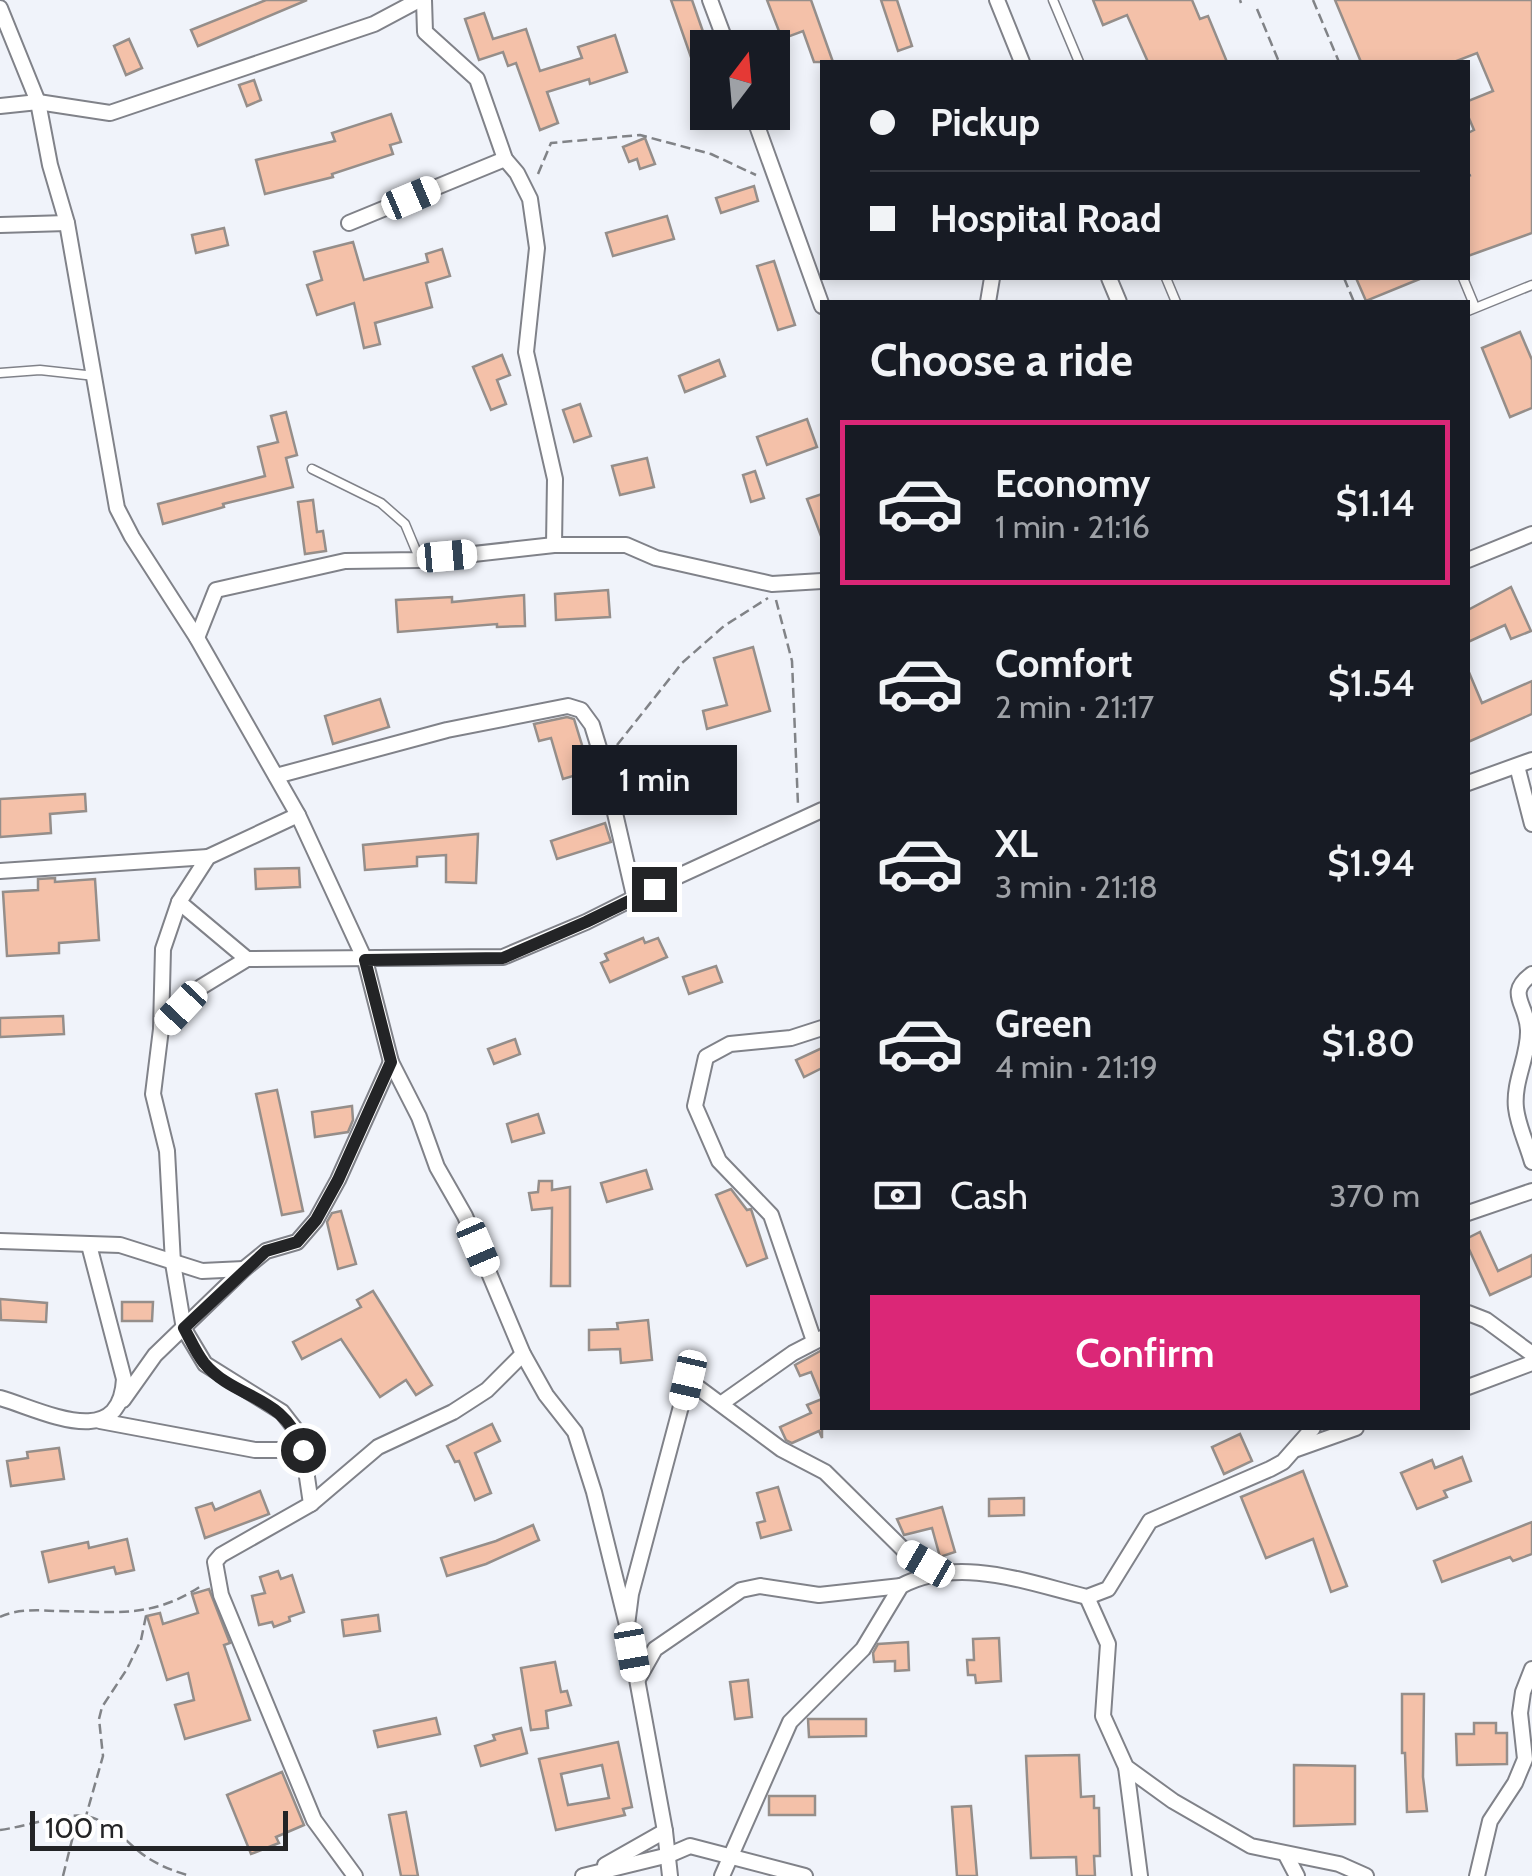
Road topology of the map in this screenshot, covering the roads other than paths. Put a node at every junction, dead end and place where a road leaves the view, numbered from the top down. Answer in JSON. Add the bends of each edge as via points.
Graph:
{"nodes":[{"id":1,"x":421,"y":0,"type":"edge"},
{"id":2,"x":710,"y":0,"type":"edge"},
{"id":3,"x":997,"y":0,"type":"edge"},
{"id":4,"x":1053,"y":0,"type":"edge"},
{"id":5,"x":0,"y":8,"type":"edge"},
{"id":6,"x":721,"y":30,"type":"edge"},
{"id":7,"x":1021,"y":60,"type":"edge"},
{"id":8,"x":1078,"y":60,"type":"edge"},
{"id":9,"x":38,"y":102,"type":"junction"},
{"id":10,"x":0,"y":106,"type":"edge"},
{"id":11,"x":759,"y":130,"type":"edge"},
{"id":12,"x":504,"y":159,"type":"junction"},
{"id":13,"x":67,"y":223,"type":"junction"},
{"id":14,"x":349,"y":223,"type":"dead end"},
{"id":15,"x":0,"y":225,"type":"edge"},
{"id":16,"x":1532,"y":284,"type":"edge"},
{"id":17,"x":820,"y":300,"type":"edge"},
{"id":18,"x":1471,"y":309,"type":"edge"},
{"id":19,"x":0,"y":373,"type":"edge"},
{"id":20,"x":96,"y":376,"type":"junction"},
{"id":21,"x":312,"y":469,"type":"dead end"},
{"id":22,"x":1532,"y":534,"type":"edge"},
{"id":23,"x":554,"y":545,"type":"junction"},
{"id":24,"x":1470,"y":559,"type":"edge"},
{"id":25,"x":420,"y":560,"type":"junction"},
{"id":26,"x":820,"y":581,"type":"edge"},
{"id":27,"x":197,"y":638,"type":"junction"},
{"id":28,"x":1532,"y":760,"type":"edge"},
{"id":29,"x":1516,"y":766,"type":"junction"},
{"id":30,"x":276,"y":776,"type":"junction"},
{"id":31,"x":1470,"y":782,"type":"edge"},
{"id":32,"x":820,"y":811,"type":"edge"},
{"id":33,"x":298,"y":814,"type":"junction"},
{"id":34,"x":1532,"y":824,"type":"edge"},
{"id":35,"x":208,"y":857,"type":"junction"},
{"id":36,"x":0,"y":871,"type":"edge"},
{"id":37,"x":635,"y":900,"type":"junction"},
{"id":38,"x":179,"y":902,"type":"junction"},
{"id":39,"x":247,"y":959,"type":"junction"},
{"id":40,"x":365,"y":960,"type":"junction"},
{"id":41,"x":1532,"y":974,"type":"edge"},
{"id":42,"x":161,"y":1029,"type":"junction"},
{"id":43,"x":820,"y":1029,"type":"edge"},
{"id":44,"x":391,"y":1062,"type":"junction"},
{"id":45,"x":1532,"y":1162,"type":"edge"},
{"id":46,"x":1532,"y":1191,"type":"edge"},
{"id":47,"x":1470,"y":1211,"type":"edge"},
{"id":48,"x":0,"y":1241,"type":"edge"},
{"id":49,"x":89,"y":1245,"type":"junction"},
{"id":50,"x":173,"y":1262,"type":"junction"},
{"id":51,"x":244,"y":1269,"type":"junction"},
{"id":52,"x":1470,"y":1314,"type":"edge"},
{"id":53,"x":184,"y":1328,"type":"junction"},
{"id":54,"x":818,"y":1339,"type":"edge"},
{"id":55,"x":523,"y":1354,"type":"junction"},
{"id":56,"x":1532,"y":1354,"type":"edge"},
{"id":57,"x":1532,"y":1364,"type":"edge"},
{"id":58,"x":1470,"y":1386,"type":"edge"},
{"id":59,"x":0,"y":1398,"type":"edge"},
{"id":60,"x":123,"y":1400,"type":"junction"},
{"id":61,"x":722,"y":1403,"type":"junction"},
{"id":62,"x":94,"y":1420,"type":"junction"},
{"id":63,"x":1312,"y":1430,"type":"edge"},
{"id":64,"x":1350,"y":1430,"type":"edge"},
{"id":65,"x":1296,"y":1449,"type":"junction"},
{"id":66,"x":303,"y":1450,"type":"junction"},
{"id":67,"x":311,"y":1504,"type":"junction"},
{"id":68,"x":947,"y":1572,"type":"junction"},
{"id":69,"x":901,"y":1586,"type":"junction"},
{"id":70,"x":1087,"y":1597,"type":"junction"},
{"id":71,"x":627,"y":1625,"type":"junction"},
{"id":72,"x":1532,"y":1669,"type":"edge"},
{"id":73,"x":638,"y":1680,"type":"junction"},
{"id":74,"x":1126,"y":1766,"type":"junction"},
{"id":75,"x":665,"y":1831,"type":"junction"},
{"id":76,"x":732,"y":1855,"type":"junction"},
{"id":77,"x":1286,"y":1855,"type":"junction"},
{"id":78,"x":668,"y":1856,"type":"junction"},
{"id":79,"x":587,"y":1874,"type":"edge"},
{"id":80,"x":355,"y":1876,"type":"edge"},
{"id":81,"x":670,"y":1876,"type":"edge"},
{"id":82,"x":722,"y":1876,"type":"edge"},
{"id":83,"x":805,"y":1876,"type":"edge"},
{"id":84,"x":1140,"y":1876,"type":"edge"},
{"id":85,"x":1297,"y":1876,"type":"edge"},
{"id":86,"x":1366,"y":1876,"type":"edge"},
{"id":87,"x":1477,"y":1876,"type":"edge"}],
"edges":[{"from":1,"to":9,"type":"street","via":[[374,24],[110,113]]},
{"from":1,"to":12,"type":"street","via":[[425,32],[477,79]]},
{"from":2,"to":6,"type":"street"},
{"from":3,"to":7,"type":"street"},
{"from":4,"to":8,"type":"lane"},
{"from":5,"to":9,"type":"street"},
{"from":9,"to":10,"type":"street"},
{"from":9,"to":13,"type":"street"},
{"from":11,"to":17,"type":"street"},
{"from":12,"to":14,"type":"street"},
{"from":12,"to":23,"type":"street","via":[[530,199],[537,248],[526,352],[555,479]]},
{"from":13,"to":15,"type":"street"},
{"from":13,"to":20,"type":"street"},
{"from":16,"to":18,"type":"lane"},
{"from":19,"to":20,"type":"lane"},
{"from":20,"to":27,"type":"street","via":[[116,508]]},
{"from":21,"to":25,"type":"lane","via":[[380,503],[404,524]]},
{"from":22,"to":24,"type":"street"},
{"from":23,"to":25,"type":"street"},
{"from":23,"to":26,"type":"street","via":[[626,545],[772,584]]},
{"from":25,"to":27,"type":"street","via":[[345,561],[216,590]]},
{"from":27,"to":30,"type":"street"},
{"from":28,"to":29,"type":"street"},
{"from":29,"to":31,"type":"street"},
{"from":29,"to":34,"type":"street"},
{"from":30,"to":33,"type":"street"},
{"from":30,"to":37,"type":"street","via":[[447,730],[568,706],[581,710],[603,761]]},
{"from":32,"to":37,"type":"street"},
{"from":33,"to":35,"type":"street"},
{"from":33,"to":40,"type":"street"},
{"from":35,"to":36,"type":"street"},
{"from":35,"to":38,"type":"street"},
{"from":37,"to":40,"type":"street","via":[[503,958]]},
{"from":38,"to":39,"type":"street"},
{"from":38,"to":42,"type":"street","via":[[164,949]]},
{"from":39,"to":40,"type":"street"},
{"from":39,"to":42,"type":"street","via":[[201,986]]},
{"from":40,"to":44,"type":"street"},
{"from":41,"to":45,"type":"street","via":[[1517,993],[1528,1032],[1516,1112]]},
{"from":42,"to":50,"type":"street","via":[[154,1094],[167,1151]]},
{"from":43,"to":54,"type":"street","via":[[730,1044],[706,1057],[695,1106],[719,1161],[772,1214]]},
{"from":44,"to":51,"type":"street","via":[[316,1220],[297,1242],[266,1251]]},
{"from":44,"to":55,"type":"street"},
{"from":46,"to":47,"type":"street"},
{"from":48,"to":49,"type":"street"},
{"from":49,"to":50,"type":"street","via":[[120,1245]]},
{"from":49,"to":60,"type":"street","via":[[124,1379]]},
{"from":50,"to":51,"type":"street","via":[[202,1271]]},
{"from":50,"to":53,"type":"street"},
{"from":51,"to":53,"type":"street"},
{"from":52,"to":56,"type":"street"},
{"from":53,"to":60,"type":"street"},
{"from":53,"to":66,"type":"street","via":[[205,1364],[282,1412]]},
{"from":54,"to":61,"type":"street"},
{"from":55,"to":67,"type":"street","via":[[487,1390],[378,1447]]},
{"from":55,"to":71,"type":"street","via":[[575,1432]]},
{"from":57,"to":58,"type":"street"},
{"from":59,"to":62,"type":"street","via":[[68,1420]]},
{"from":60,"to":62,"type":"street","via":[[112,1415]]},
{"from":61,"to":68,"type":"street","via":[[781,1449],[825,1472],[908,1554]]},
{"from":61,"to":71,"type":"street","via":[[688,1380]]},
{"from":62,"to":66,"type":"street","via":[[255,1450]]},
{"from":63,"to":65,"type":"street"},
{"from":64,"to":65,"type":"street"},
{"from":65,"to":70,"type":"street","via":[[1270,1470],[1150,1521],[1108,1589]]},
{"from":66,"to":67,"type":"street"},
{"from":67,"to":80,"type":"street","via":[[221,1555],[216,1573],[314,1820]]},
{"from":68,"to":69,"type":"street"},
{"from":68,"to":70,"type":"street","via":[[976,1571]]},
{"from":69,"to":73,"type":"street","via":[[819,1595],[760,1586],[741,1590],[655,1649]]},
{"from":69,"to":76,"type":"street","via":[[863,1649],[790,1722]]},
{"from":70,"to":74,"type":"street","via":[[1108,1644],[1103,1716]]},
{"from":71,"to":73,"type":"street"},
{"from":72,"to":87,"type":"street","via":[[1520,1713],[1524,1759],[1490,1821]]},
{"from":73,"to":75,"type":"street"},
{"from":74,"to":77,"type":"street","via":[[1239,1840]]},
{"from":74,"to":84,"type":"street"},
{"from":75,"to":78,"type":"street"},
{"from":75,"to":79,"type":"street"},
{"from":76,"to":78,"type":"street","via":[[690,1846]]},
{"from":76,"to":82,"type":"street"},
{"from":76,"to":83,"type":"street"},
{"from":77,"to":85,"type":"street"},
{"from":77,"to":86,"type":"street","via":[[1340,1864]]},
{"from":78,"to":79,"type":"street"},
{"from":78,"to":81,"type":"street"}]}
